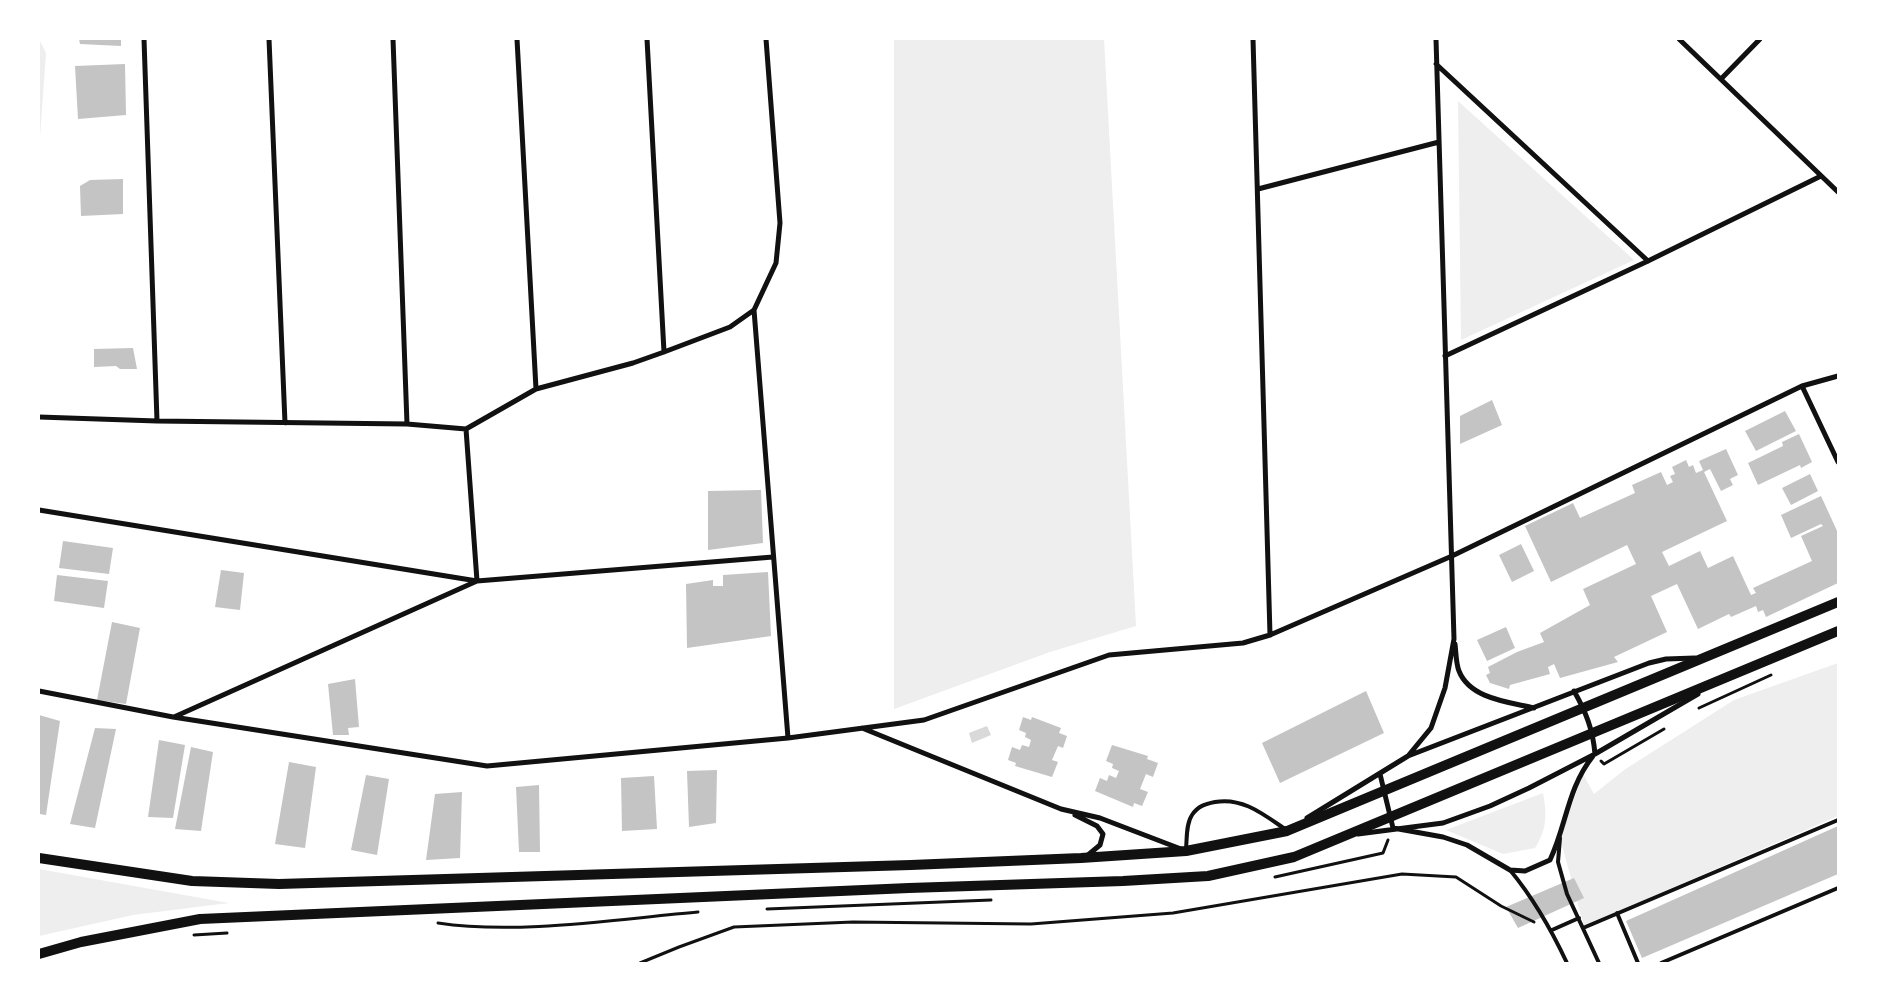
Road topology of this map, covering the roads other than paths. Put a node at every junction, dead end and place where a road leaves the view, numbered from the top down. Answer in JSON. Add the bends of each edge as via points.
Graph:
{"nodes":[{"id":1,"x":144,"y":39,"type":"edge"},
{"id":2,"x":269,"y":39,"type":"edge"},
{"id":3,"x":393,"y":39,"type":"edge"},
{"id":4,"x":517,"y":39,"type":"edge"},
{"id":5,"x":647,"y":39,"type":"edge"},
{"id":6,"x":766,"y":39,"type":"edge"},
{"id":7,"x":1253,"y":39,"type":"edge"},
{"id":8,"x":1436,"y":39,"type":"edge"},
{"id":9,"x":1679,"y":39,"type":"edge"},
{"id":10,"x":1760,"y":39,"type":"edge"},
{"id":11,"x":1436,"y":64,"type":"junction"},
{"id":12,"x":1721,"y":79,"type":"junction"},
{"id":13,"x":1439,"y":142,"type":"junction"},
{"id":14,"x":1821,"y":176,"type":"junction"},
{"id":15,"x":1258,"y":189,"type":"junction"},
{"id":16,"x":1838,"y":192,"type":"edge"},
{"id":17,"x":1648,"y":261,"type":"junction"},
{"id":18,"x":754,"y":310,"type":"junction"},
{"id":19,"x":664,"y":352,"type":"junction"},
{"id":20,"x":1445,"y":356,"type":"junction"},
{"id":21,"x":1838,"y":376,"type":"edge"},
{"id":22,"x":1802,"y":386,"type":"junction"},
{"id":23,"x":536,"y":388,"type":"junction"},
{"id":24,"x":39,"y":417,"type":"edge"},
{"id":25,"x":157,"y":421,"type":"junction"},
{"id":26,"x":284,"y":423,"type":"junction"},
{"id":27,"x":408,"y":424,"type":"junction"},
{"id":28,"x":466,"y":429,"type":"junction"},
{"id":29,"x":1838,"y":462,"type":"edge"},
{"id":30,"x":39,"y":512,"type":"edge"},
{"id":31,"x":1452,"y":556,"type":"junction"},
{"id":32,"x":773,"y":557,"type":"junction"},
{"id":33,"x":477,"y":580,"type":"junction"},
{"id":34,"x":1838,"y":602,"type":"edge"},
{"id":35,"x":1838,"y":631,"type":"edge"},
{"id":36,"x":1270,"y":635,"type":"junction"},
{"id":37,"x":1454,"y":639,"type":"junction"},
{"id":38,"x":1703,"y":658,"type":"junction"},
{"id":39,"x":1721,"y":680,"type":"junction"},
{"id":40,"x":39,"y":691,"type":"edge"},
{"id":41,"x":1574,"y":692,"type":"junction"},
{"id":42,"x":1584,"y":707,"type":"junction"},
{"id":43,"x":1535,"y":708,"type":"junction"},
{"id":44,"x":173,"y":717,"type":"junction"},
{"id":45,"x":861,"y":728,"type":"junction"},
{"id":46,"x":1593,"y":733,"type":"junction"},
{"id":47,"x":788,"y":738,"type":"junction"},
{"id":48,"x":1595,"y":754,"type":"junction"},
{"id":49,"x":1408,"y":756,"type":"junction"},
{"id":50,"x":1380,"y":774,"type":"junction"},
{"id":51,"x":1385,"y":791,"type":"junction"},
{"id":52,"x":1061,"y":809,"type":"junction"},
{"id":53,"x":1838,"y":820,"type":"edge"},
{"id":54,"x":1392,"y":823,"type":"junction"},
{"id":55,"x":1287,"y":831,"type":"junction"},
{"id":56,"x":1560,"y":838,"type":"junction"},
{"id":57,"x":1186,"y":851,"type":"junction"},
{"id":58,"x":39,"y":858,"type":"edge"},
{"id":59,"x":1081,"y":858,"type":"junction"},
{"id":60,"x":1510,"y":870,"type":"junction"},
{"id":61,"x":1838,"y":888,"type":"edge"},
{"id":62,"x":1617,"y":913,"type":"junction"},
{"id":63,"x":1579,"y":918,"type":"junction"},
{"id":64,"x":1583,"y":928,"type":"junction"},
{"id":65,"x":1552,"y":930,"type":"junction"},
{"id":66,"x":39,"y":954,"type":"edge"},
{"id":67,"x":1567,"y":963,"type":"edge"},
{"id":68,"x":1599,"y":963,"type":"edge"},
{"id":69,"x":1638,"y":963,"type":"edge"},
{"id":70,"x":1661,"y":963,"type":"edge"}],
"edges":[{"from":1,"to":25,"type":"street"},
{"from":2,"to":26,"type":"street"},
{"from":3,"to":27,"type":"street"},
{"from":4,"to":23,"type":"street"},
{"from":5,"to":19,"type":"street"},
{"from":6,"to":18,"type":"street","via":[[780,223],[776,263]]},
{"from":7,"to":15,"type":"street"},
{"from":8,"to":11,"type":"street"},
{"from":9,"to":12,"type":"street"},
{"from":10,"to":12,"type":"street"},
{"from":11,"to":13,"type":"street"},
{"from":11,"to":17,"type":"street"},
{"from":12,"to":14,"type":"street"},
{"from":13,"to":15,"type":"street"},
{"from":13,"to":20,"type":"street"},
{"from":14,"to":16,"type":"street"},
{"from":14,"to":17,"type":"street"},
{"from":15,"to":36,"type":"street"},
{"from":17,"to":20,"type":"street"},
{"from":18,"to":19,"type":"street","via":[[730,327]]},
{"from":18,"to":32,"type":"street"},
{"from":19,"to":23,"type":"street"},
{"from":20,"to":31,"type":"street"},
{"from":21,"to":22,"type":"street"},
{"from":22,"to":29,"type":"street"},
{"from":22,"to":31,"type":"street"},
{"from":23,"to":28,"type":"street"},
{"from":24,"to":25,"type":"street"},
{"from":25,"to":26,"type":"street"},
{"from":26,"to":27,"type":"street"},
{"from":27,"to":28,"type":"street"},
{"from":28,"to":33,"type":"street"},
{"from":30,"to":33,"type":"street"},
{"from":31,"to":36,"type":"street"},
{"from":31,"to":37,"type":"street"},
{"from":32,"to":33,"type":"street"},
{"from":32,"to":47,"type":"street"},
{"from":33,"to":44,"type":"street"},
{"from":34,"to":38,"type":"main road"},
{"from":35,"to":39,"type":"main road"},
{"from":36,"to":45,"type":"street","via":[[1243,643],[1109,655],[924,720]]},
{"from":37,"to":43,"type":"street","via":[[1459,671],[1467,683],[1493,698]]},
{"from":37,"to":49,"type":"street","via":[[1445,688],[1431,728]]},
{"from":38,"to":41,"type":"street","via":[[1649,663]]},
{"from":38,"to":42,"type":"main road"},
{"from":39,"to":46,"type":"main road"},
{"from":39,"to":48,"type":"street"},
{"from":40,"to":44,"type":"street"},
{"from":41,"to":42,"type":"street"},
{"from":41,"to":43,"type":"street"},
{"from":42,"to":46,"type":"street"},
{"from":42,"to":51,"type":"main road"},
{"from":43,"to":49,"type":"street"},
{"from":44,"to":47,"type":"street","via":[[487,766]]},
{"from":45,"to":47,"type":"street"},
{"from":45,"to":52,"type":"street"},
{"from":46,"to":48,"type":"street"},
{"from":46,"to":54,"type":"main road"},
{"from":48,"to":54,"type":"street","via":[[1529,788],[1443,823]]},
{"from":48,"to":56,"type":"street","via":[[1572,791]]},
{"from":49,"to":50,"type":"street"},
{"from":50,"to":51,"type":"street"},
{"from":50,"to":55,"type":"street"},
{"from":51,"to":54,"type":"street"},
{"from":51,"to":55,"type":"main road"},
{"from":52,"to":57,"type":"street","via":[[1100,818]]},
{"from":52,"to":59,"type":"street","via":[[1097,826],[1102,834],[1100,846]]},
{"from":53,"to":62,"type":"lane"},
{"from":54,"to":60,"type":"street","via":[[1467,845]]},
{"from":54,"to":66,"type":"main road","via":[[1346,836],[1294,857],[1208,876],[200,919],[81,942]]},
{"from":55,"to":57,"type":"main road"},
{"from":55,"to":57,"type":"lane","via":[[1244,804],[1224,801],[1201,805],[1191,816]]},
{"from":56,"to":60,"type":"street","via":[[1550,860],[1525,871]]},
{"from":56,"to":63,"type":"lane","via":[[1558,862],[1567,894]]},
{"from":57,"to":59,"type":"main road"},
{"from":58,"to":59,"type":"main road","via":[[192,881],[279,884]]},
{"from":60,"to":65,"type":"lane"},
{"from":61,"to":70,"type":"lane"},
{"from":62,"to":64,"type":"lane"},
{"from":62,"to":69,"type":"lane"},
{"from":63,"to":64,"type":"lane"},
{"from":63,"to":65,"type":"lane"},
{"from":64,"to":68,"type":"lane"},
{"from":65,"to":67,"type":"lane"}]}
